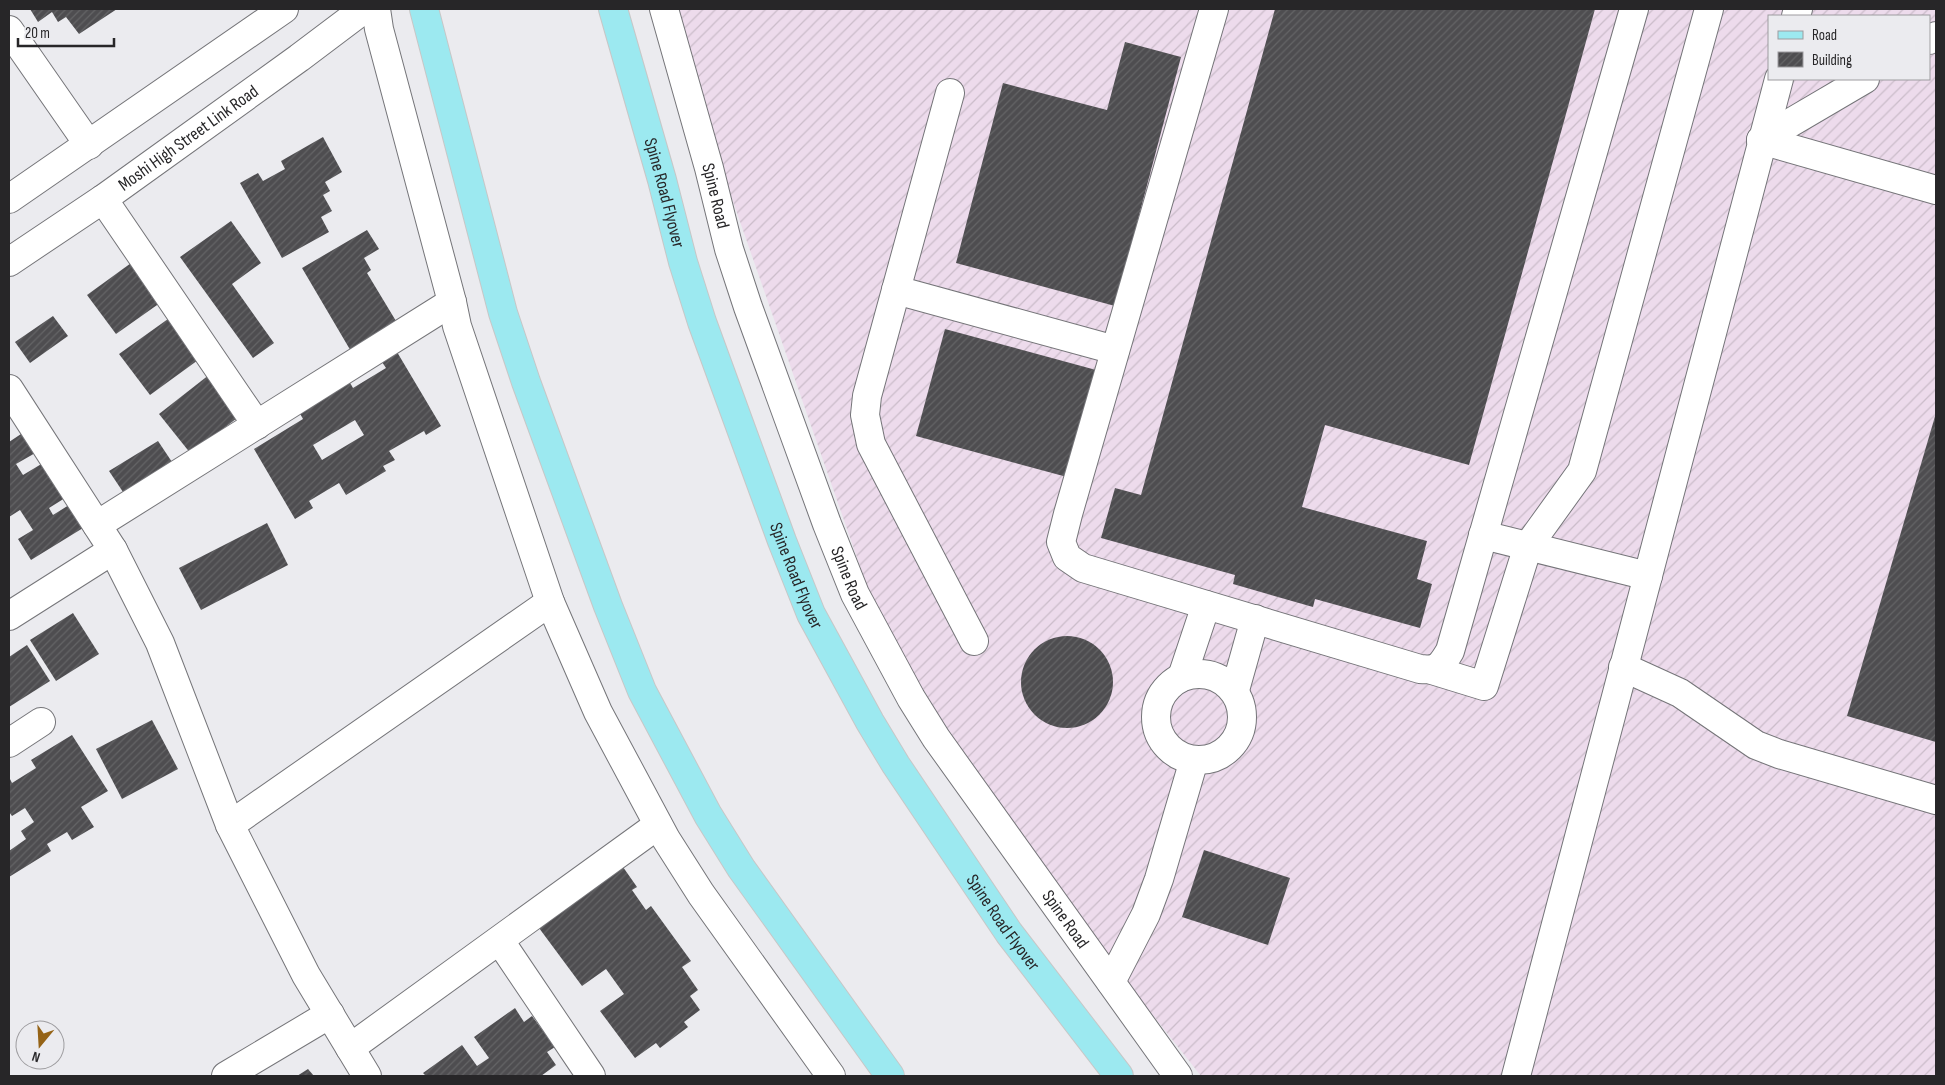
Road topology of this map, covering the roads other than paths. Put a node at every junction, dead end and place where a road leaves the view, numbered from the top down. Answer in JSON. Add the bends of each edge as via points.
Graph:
{"nodes":[{"id":1,"x":284,"y":9,"type":"edge"},
{"id":2,"x":364,"y":9,"type":"edge"},
{"id":3,"x":376,"y":9,"type":"edge"},
{"id":4,"x":424,"y":9,"type":"edge"},
{"id":5,"x":613,"y":9,"type":"edge"},
{"id":6,"x":664,"y":9,"type":"edge"},
{"id":7,"x":1214,"y":9,"type":"edge"},
{"id":8,"x":1634,"y":9,"type":"edge"},
{"id":9,"x":1709,"y":9,"type":"edge"},
{"id":10,"x":9,"y":30,"type":"edge"},
{"id":11,"x":1778,"y":80,"type":"edge"},
{"id":12,"x":1863,"y":80,"type":"edge"},
{"id":13,"x":950,"y":93,"type":"dead end"},
{"id":14,"x":1761,"y":140,"type":"junction"},
{"id":15,"x":89,"y":145,"type":"junction"},
{"id":16,"x":1936,"y":190,"type":"edge"},
{"id":17,"x":9,"y":199,"type":"edge"},
{"id":18,"x":103,"y":199,"type":"junction"},
{"id":19,"x":9,"y":262,"type":"edge"},
{"id":20,"x":896,"y":290,"type":"junction"},
{"id":21,"x":452,"y":302,"type":"junction"},
{"id":22,"x":1115,"y":350,"type":"junction"},
{"id":23,"x":9,"y":389,"type":"edge"},
{"id":24,"x":257,"y":425,"type":"junction"},
{"id":25,"x":97,"y":525,"type":"junction"},
{"id":26,"x":1483,"y":535,"type":"junction"},
{"id":27,"x":1528,"y":546,"type":"junction"},
{"id":28,"x":113,"y":550,"type":"junction"},
{"id":29,"x":1648,"y":576,"type":"junction"},
{"id":30,"x":550,"y":602,"type":"junction"},
{"id":31,"x":1206,"y":605,"type":"junction"},
{"id":32,"x":9,"y":616,"type":"edge"},
{"id":33,"x":1255,"y":619,"type":"junction"},
{"id":34,"x":974,"y":641,"type":"dead end"},
{"id":35,"x":1623,"y":667,"type":"junction"},
{"id":36,"x":1432,"y":670,"type":"junction"},
{"id":37,"x":1182,"y":676,"type":"junction"},
{"id":38,"x":1234,"y":690,"type":"junction"},
{"id":39,"x":41,"y":722,"type":"dead end"},
{"id":40,"x":9,"y":743,"type":"edge"},
{"id":41,"x":1194,"y":760,"type":"junction"},
{"id":42,"x":1936,"y":800,"type":"edge"},
{"id":43,"x":230,"y":825,"type":"junction"},
{"id":44,"x":658,"y":825,"type":"junction"},
{"id":45,"x":500,"y":941,"type":"junction"},
{"id":46,"x":1111,"y":982,"type":"junction"},
{"id":47,"x":330,"y":1014,"type":"junction"},
{"id":48,"x":350,"y":1048,"type":"junction"},
{"id":49,"x":226,"y":1076,"type":"edge"},
{"id":50,"x":367,"y":1076,"type":"edge"},
{"id":51,"x":591,"y":1076,"type":"edge"},
{"id":52,"x":831,"y":1076,"type":"edge"},
{"id":53,"x":890,"y":1076,"type":"edge"},
{"id":54,"x":1119,"y":1076,"type":"edge"},
{"id":55,"x":1178,"y":1076,"type":"edge"},
{"id":56,"x":1516,"y":1076,"type":"edge"}],
"edges":[{"from":1,"to":15,"type":"street"},
{"from":2,"to":18,"type":"street","name":"Moshi High Street Link Road"},
{"from":3,"to":21,"type":"street"},
{"from":4,"to":53,"type":"main road","via":[[504,313],[526,382],[642,691],[708,815],[741,868]]},
{"from":5,"to":54,"type":"main road","name":"Spine Road Flyover","via":[[702,322],[811,614],[896,765],[1009,933]]},
{"from":6,"to":46,"type":"street","name":"Spine Road","via":[[748,307],[855,594],[936,738]]},
{"from":7,"to":22,"type":"street"},
{"from":8,"to":26,"type":"street"},
{"from":9,"to":27,"type":"street","via":[[1582,471]]},
{"from":10,"to":15,"type":"street"},
{"from":11,"to":14,"type":"street"},
{"from":12,"to":14,"type":"street"},
{"from":13,"to":20,"type":"street"},
{"from":14,"to":16,"type":"street"},
{"from":14,"to":29,"type":"street"},
{"from":15,"to":17,"type":"street"},
{"from":18,"to":19,"type":"street","name":"Moshi High Street Link Road"},
{"from":18,"to":24,"type":"street"},
{"from":20,"to":22,"type":"street"},
{"from":20,"to":34,"type":"street","via":[[867,396],[865,415],[871,444]]},
{"from":21,"to":24,"type":"street"},
{"from":21,"to":30,"type":"street","via":[[480,398]]},
{"from":22,"to":31,"type":"street","via":[[1062,542],[1066,558],[1083,568]]},
{"from":23,"to":25,"type":"street"},
{"from":24,"to":25,"type":"street"},
{"from":25,"to":28,"type":"street"},
{"from":26,"to":27,"type":"street"},
{"from":26,"to":36,"type":"street","via":[[1450,651],[1442,664]]},
{"from":27,"to":29,"type":"street"},
{"from":27,"to":36,"type":"street","via":[[1484,686]]},
{"from":28,"to":32,"type":"street"},
{"from":28,"to":43,"type":"street","via":[[160,643]]},
{"from":29,"to":35,"type":"street"},
{"from":30,"to":43,"type":"street"},
{"from":30,"to":44,"type":"street","via":[[598,712]]},
{"from":31,"to":33,"type":"street"},
{"from":31,"to":37,"type":"street"},
{"from":33,"to":36,"type":"street"},
{"from":33,"to":38,"type":"street"},
{"from":35,"to":42,"type":"street","via":[[1680,693],[1756,745]]},
{"from":35,"to":56,"type":"street"},
{"from":37,"to":38,"type":"street","via":[[1210,675],[1224,680]]},
{"from":37,"to":41,"type":"street","via":[[1161,695],[1156,708],[1156,722],[1168,748]]},
{"from":38,"to":41,"type":"street","via":[[1243,718],[1233,746],[1208,760]]},
{"from":39,"to":40,"type":"street"},
{"from":41,"to":46,"type":"street","via":[[1146,914]]},
{"from":43,"to":47,"type":"street","via":[[306,975]]},
{"from":44,"to":45,"type":"street"},
{"from":44,"to":52,"type":"street","via":[[701,894]]},
{"from":45,"to":48,"type":"street"},
{"from":45,"to":51,"type":"street"},
{"from":46,"to":55,"type":"street","name":"Spine Road"},
{"from":47,"to":48,"type":"street"},
{"from":47,"to":49,"type":"street"},
{"from":48,"to":50,"type":"street"}]}
